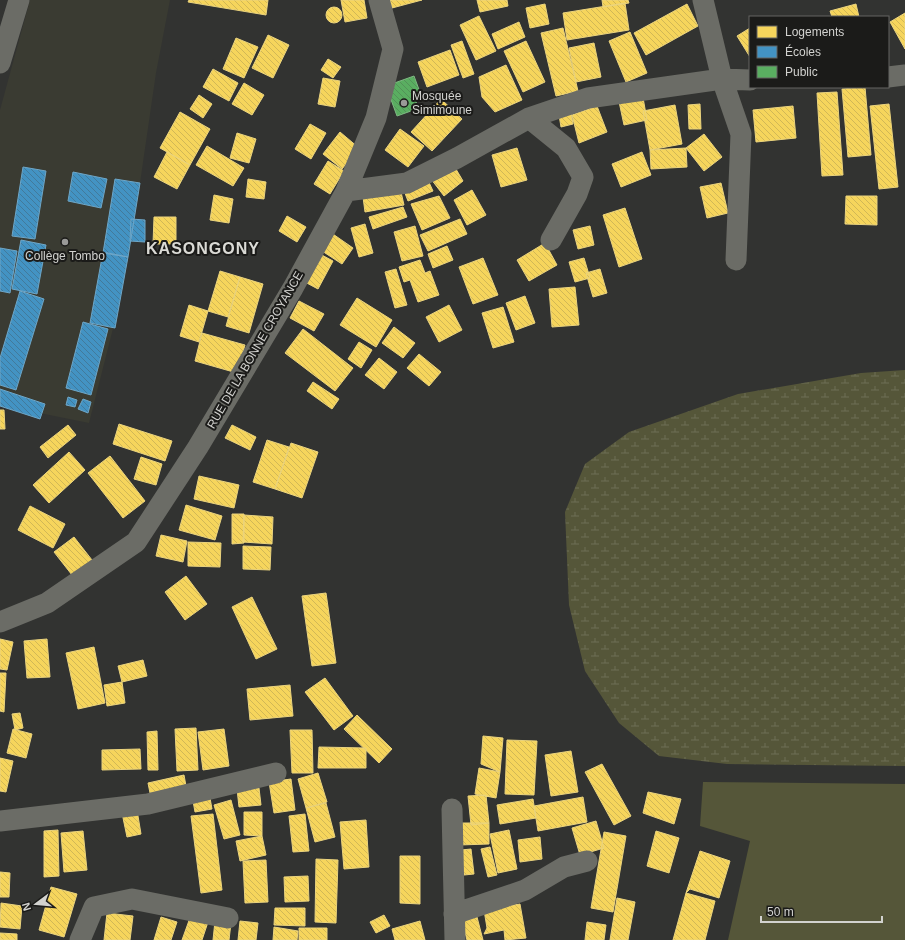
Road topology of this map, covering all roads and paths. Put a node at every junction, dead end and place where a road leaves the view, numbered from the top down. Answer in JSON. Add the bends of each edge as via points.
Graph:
{"nodes":[{"id":1,"x":19,"y":0,"type":"edge"},
{"id":2,"x":379,"y":0,"type":"edge"},
{"id":3,"x":703,"y":0,"type":"edge"},
{"id":4,"x":0,"y":63,"type":"edge"},
{"id":5,"x":905,"y":75,"type":"edge"},
{"id":6,"x":889,"y":77,"type":"edge"},
{"id":7,"x":722,"y":79,"type":"junction"},
{"id":8,"x":749,"y":80,"type":"edge"},
{"id":9,"x":529,"y":118,"type":"junction"},
{"id":10,"x":346,"y":191,"type":"junction"},
{"id":11,"x":551,"y":240,"type":"dead end"},
{"id":12,"x":736,"y":260,"type":"dead end"},
{"id":13,"x":0,"y":622,"type":"edge"},
{"id":14,"x":276,"y":773,"type":"dead end"},
{"id":15,"x":452,"y":809,"type":"dead end"},
{"id":16,"x":0,"y":821,"type":"edge"},
{"id":17,"x":587,"y":860,"type":"dead end"},
{"id":18,"x":454,"y":914,"type":"junction"},
{"id":19,"x":228,"y":918,"type":"dead end"},
{"id":20,"x":80,"y":940,"type":"edge"},
{"id":21,"x":455,"y":940,"type":"edge"}],
"edges":[{"from":1,"to":4,"type":"street"},
{"from":2,"to":10,"type":"street","name":"RUE DE LA BONNE CROYANCE","via":[[393,49],[376,118]]},
{"from":3,"to":7,"type":"street"},
{"from":5,"to":6,"type":"street"},
{"from":7,"to":8,"type":"street"},
{"from":7,"to":9,"type":"street","via":[[588,98]]},
{"from":7,"to":12,"type":"street","via":[[741,134]]},
{"from":9,"to":10,"type":"street","via":[[407,183]]},
{"from":9,"to":11,"type":"street","via":[[566,148],[583,177],[577,194]]},
{"from":10,"to":13,"type":"street","name":"RUE DE LA BONNE CROYANCE","via":[[293,288],[206,434],[136,542],[47,603]]},
{"from":14,"to":16,"type":"street","via":[[148,804]]},
{"from":15,"to":18,"type":"street"},
{"from":17,"to":18,"type":"street","via":[[564,867],[524,890]]},
{"from":18,"to":21,"type":"street"},
{"from":19,"to":20,"type":"street","via":[[132,899],[94,907]]}]}
